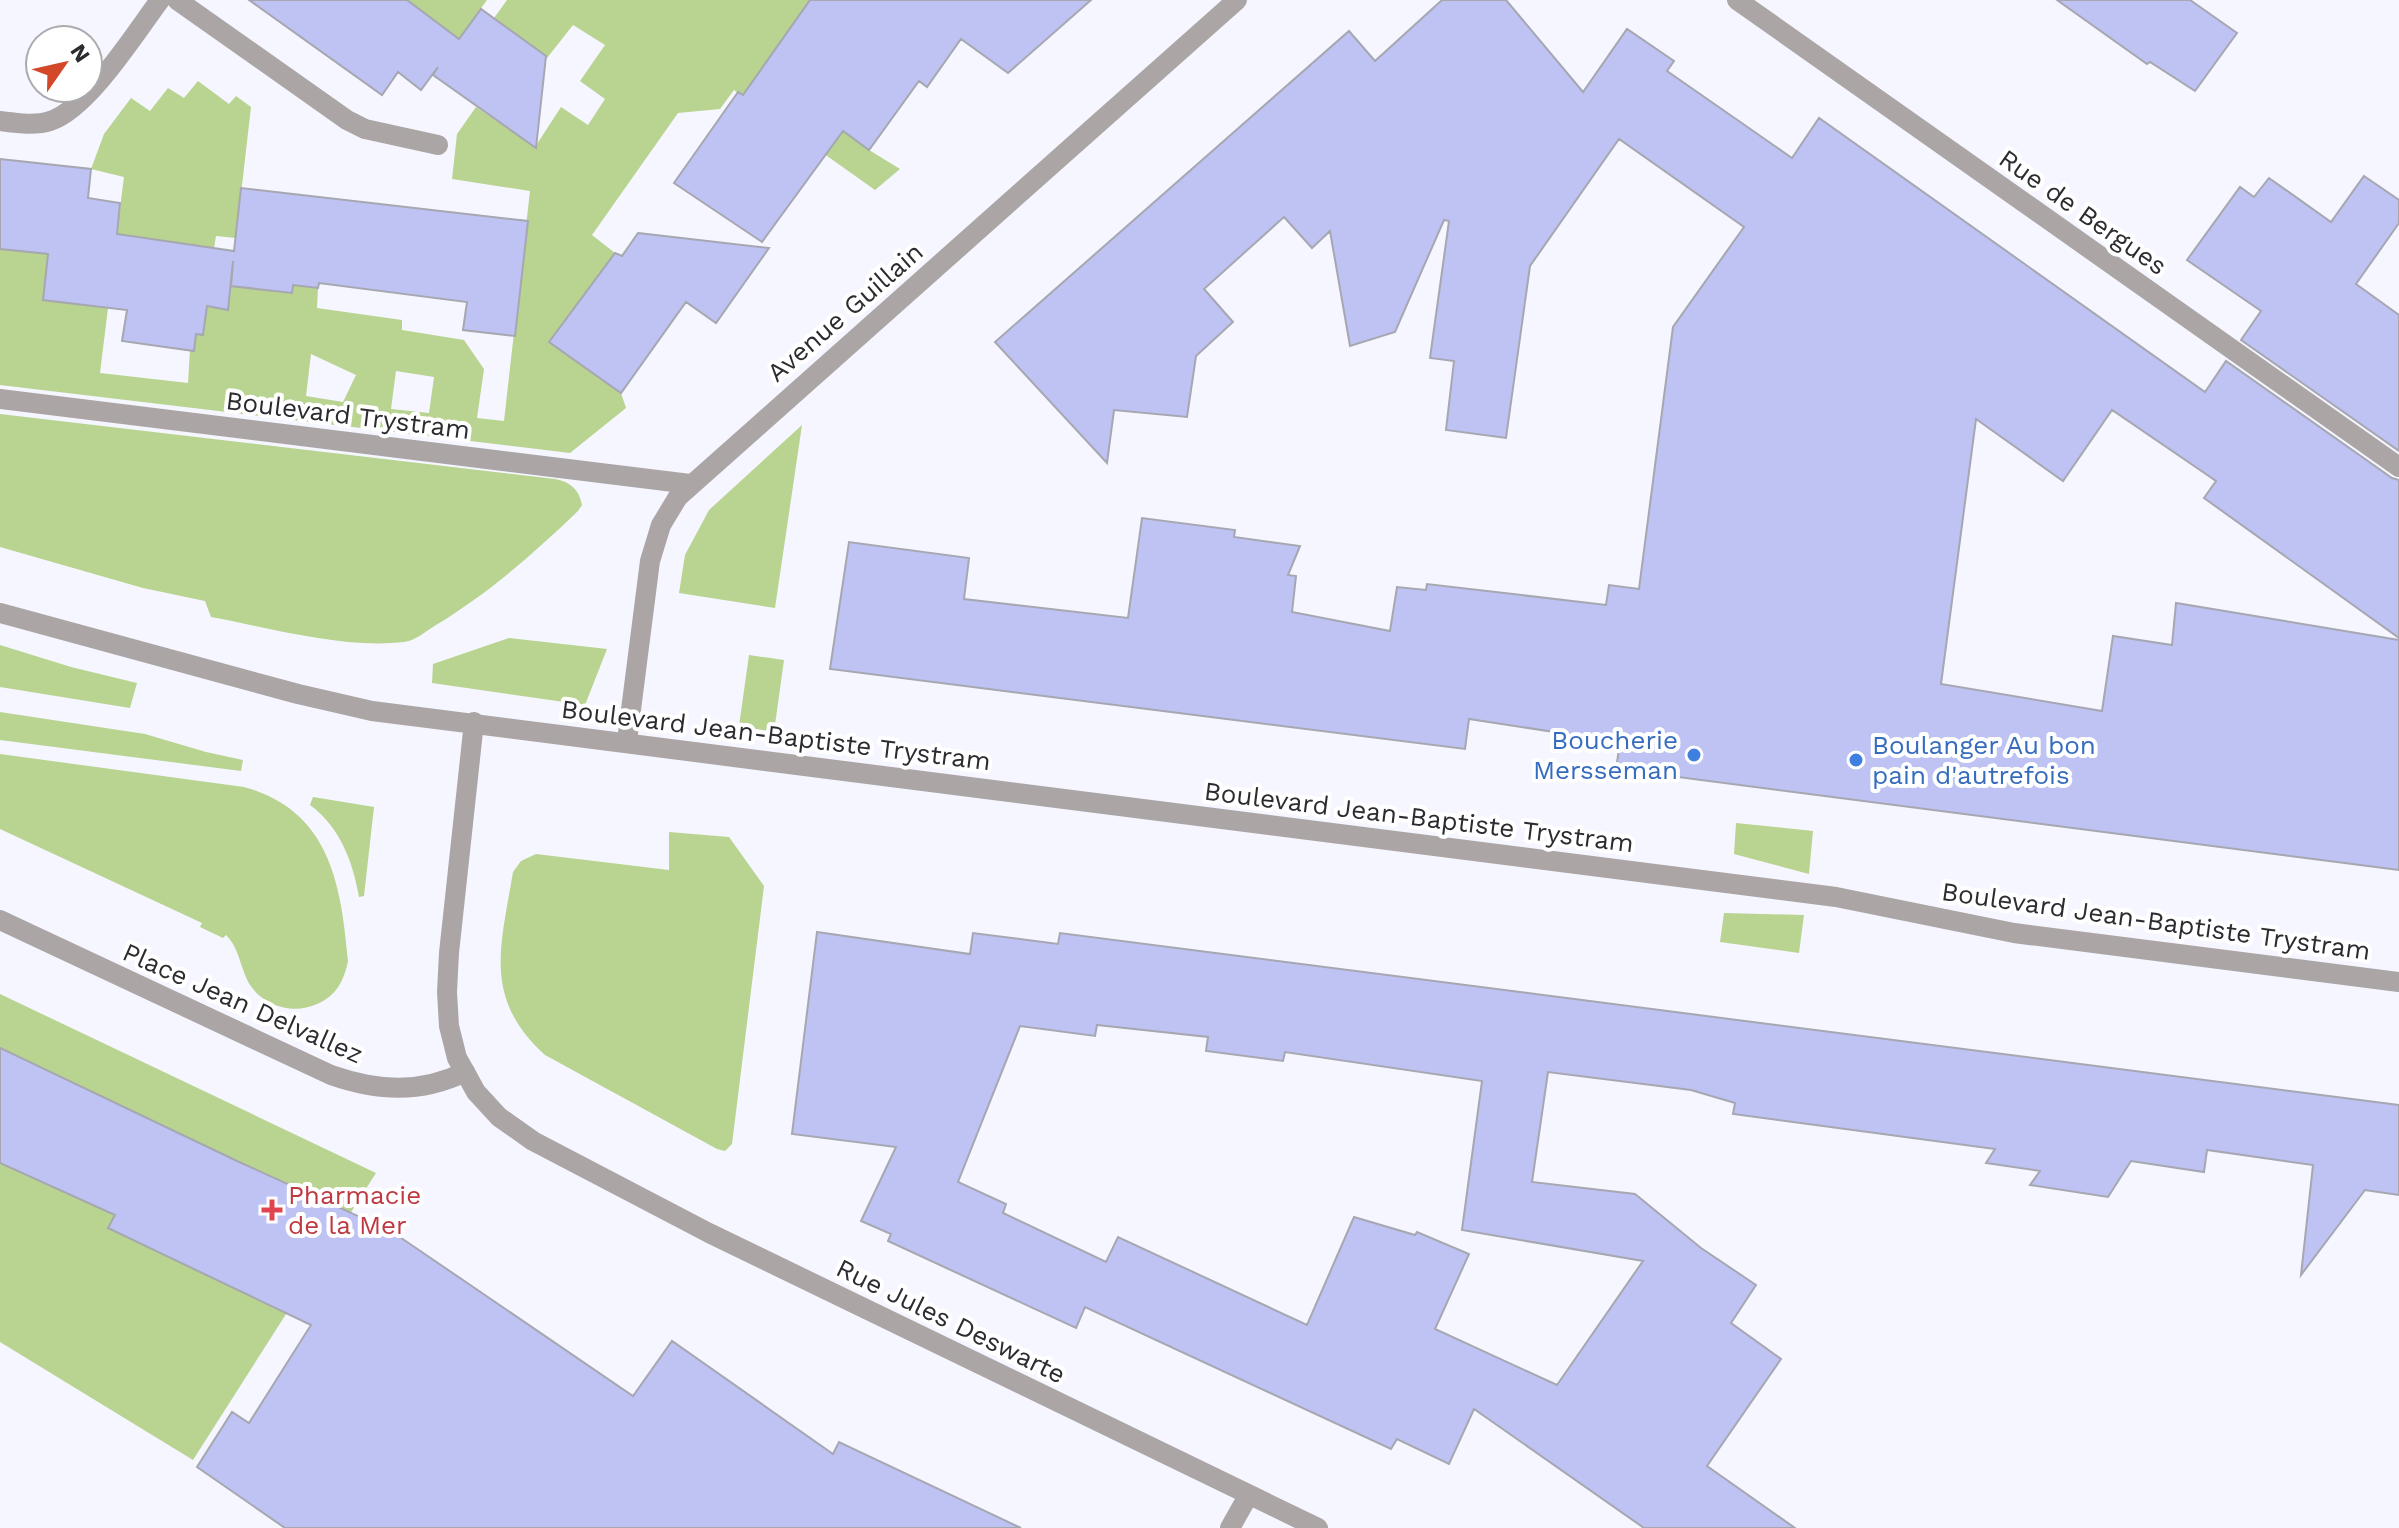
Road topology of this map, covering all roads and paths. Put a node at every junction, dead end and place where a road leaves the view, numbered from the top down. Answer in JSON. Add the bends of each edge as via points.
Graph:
{"nodes":[{"id":1,"x":160,"y":0,"type":"edge"},
{"id":2,"x":177,"y":0,"type":"edge"},
{"id":3,"x":1237,"y":0,"type":"edge"},
{"id":4,"x":1737,"y":0,"type":"edge"},
{"id":5,"x":0,"y":121,"type":"edge"},
{"id":6,"x":438,"y":145,"type":"dead end"},
{"id":7,"x":0,"y":399,"type":"edge"},
{"id":8,"x":2399,"y":467,"type":"edge"},
{"id":9,"x":690,"y":484,"type":"junction"},
{"id":10,"x":0,"y":613,"type":"edge"},
{"id":11,"x":474,"y":722,"type":"junction"},
{"id":12,"x":627,"y":741,"type":"junction"},
{"id":13,"x":0,"y":920,"type":"edge"},
{"id":14,"x":2399,"y":982,"type":"edge"},
{"id":15,"x":465,"y":1072,"type":"junction"},
{"id":16,"x":1248,"y":1496,"type":"junction"},
{"id":17,"x":1230,"y":1528,"type":"edge"},
{"id":18,"x":1318,"y":1528,"type":"edge"}],
"edges":[{"from":1,"to":5,"type":"street","via":[[78,103],[51,121]]},
{"from":2,"to":6,"type":"street","via":[[347,120]]},
{"from":3,"to":9,"type":"street","name":"Avenue Guillain"},
{"from":4,"to":8,"type":"street","name":"Rue de Bergues"},
{"from":7,"to":9,"type":"street","name":"Boulevard Trystram"},
{"from":9,"to":12,"type":"street","name":"Avenue Guillain","via":[[669,510],[655,541]]},
{"from":10,"to":11,"type":"street","name":"Boulevard Jean-Baptiste Trystram","via":[[328,702]]},
{"from":11,"to":12,"type":"street","name":"Boulevard Jean-Baptiste Trystram"},
{"from":11,"to":15,"type":"street","via":[[447,992],[453,1043]]},
{"from":12,"to":14,"type":"street","name":"Boulevard Jean-Baptiste Trystram","via":[[1836,897],[2014,933]]},
{"from":13,"to":15,"type":"street","name":"Place Jean Delvallez","via":[[355,1083],[412,1089]]},
{"from":15,"to":16,"type":"street","name":"Rue Jules Deswarte","via":[[508,1126],[709,1233]]},
{"from":16,"to":17,"type":"street"},
{"from":16,"to":18,"type":"street","name":"Rue Jules Deswarte"}]}
